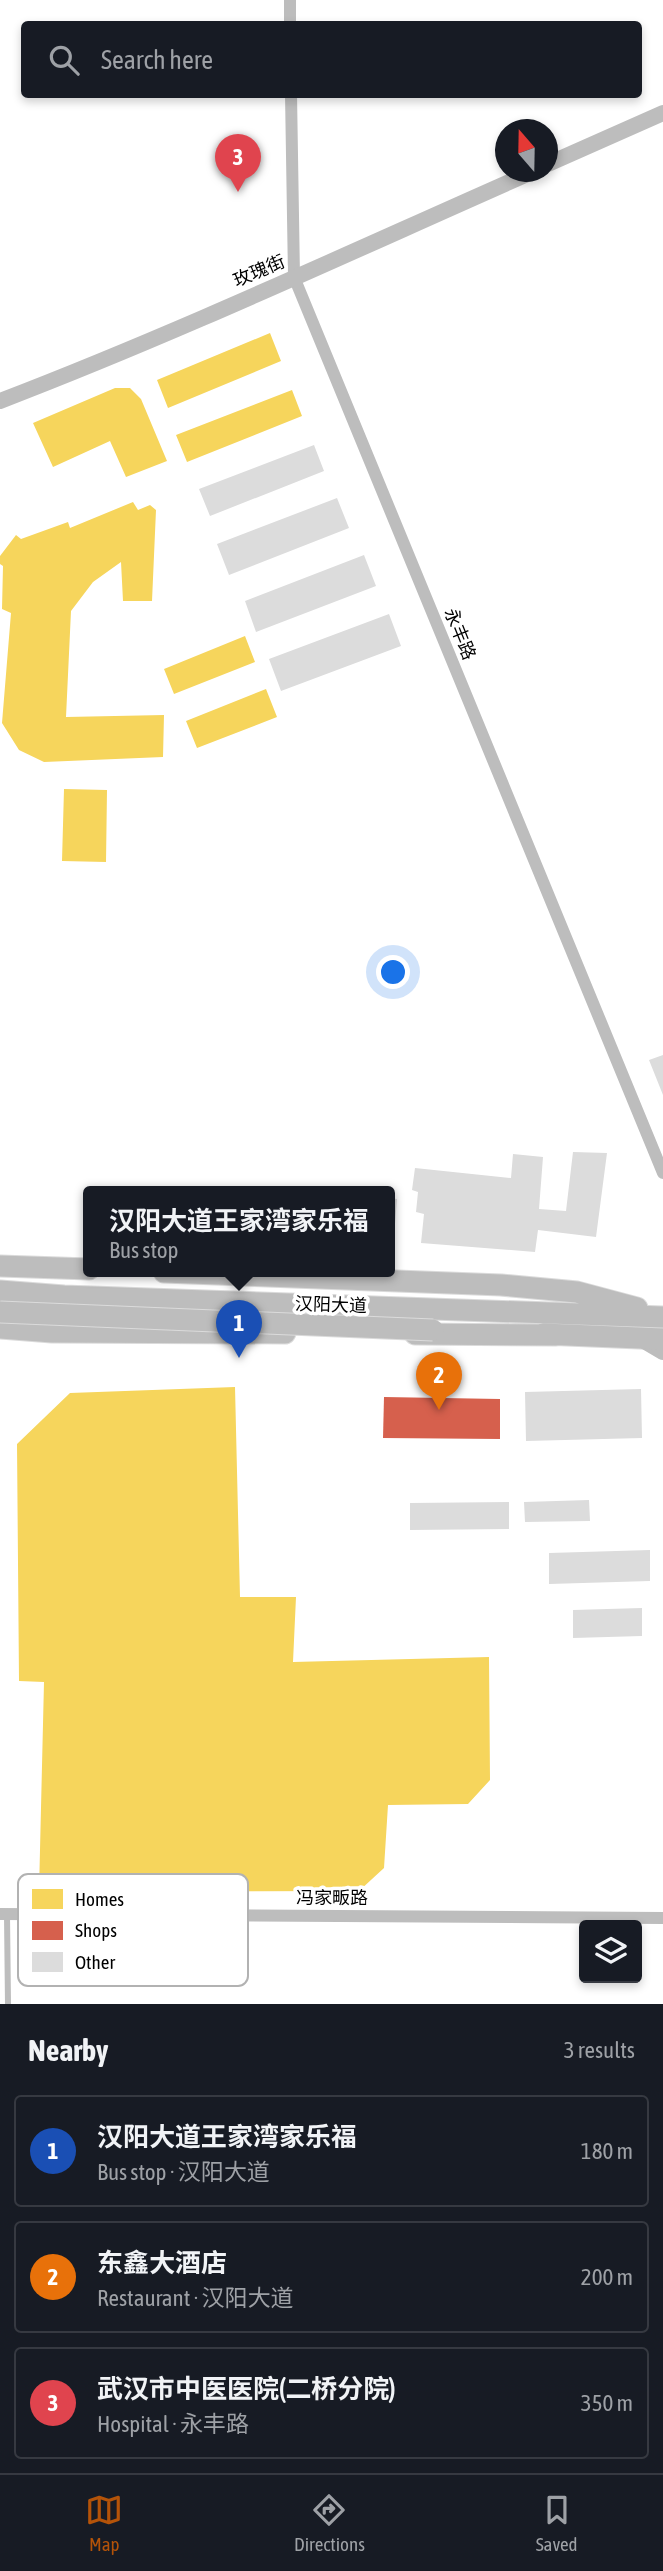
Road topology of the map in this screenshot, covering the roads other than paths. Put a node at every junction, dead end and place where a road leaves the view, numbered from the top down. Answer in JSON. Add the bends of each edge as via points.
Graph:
{"nodes":[{"id":1,"x":290,"y":0,"type":"edge"},
{"id":2,"x":290,"y":21,"type":"edge"},
{"id":3,"x":291,"y":98,"type":"edge"},
{"id":4,"x":663,"y":113,"type":"edge"},
{"id":5,"x":558,"y":160,"type":"edge"},
{"id":6,"x":508,"y":182,"type":"edge"},
{"id":7,"x":294,"y":277,"type":"junction"},
{"id":8,"x":0,"y":401,"type":"edge"},
{"id":9,"x":663,"y":1173,"type":"edge"},
{"id":10,"x":0,"y":1266,"type":"edge"},
{"id":11,"x":83,"y":1269,"type":"edge"},
{"id":12,"x":294,"y":1277,"type":"edge"},
{"id":13,"x":0,"y":1292,"type":"edge"},
{"id":14,"x":0,"y":1312,"type":"edge"},
{"id":15,"x":663,"y":1316,"type":"edge"},
{"id":16,"x":435,"y":1319,"type":"junction"},
{"id":17,"x":0,"y":1328,"type":"edge"},
{"id":18,"x":556,"y":1335,"type":"junction"},
{"id":19,"x":639,"y":1338,"type":"junction"},
{"id":20,"x":663,"y":1339,"type":"edge"},
{"id":21,"x":663,"y":1352,"type":"edge"},
{"id":22,"x":4,"y":1914,"type":"edge"},
{"id":23,"x":248,"y":1915,"type":"edge"},
{"id":24,"x":663,"y":1918,"type":"edge"},
{"id":25,"x":8,"y":2004,"type":"edge"}],
"edges":[{"from":1,"to":2,"type":"street"},
{"from":3,"to":7,"type":"street","name":"永丰路"},
{"from":4,"to":5,"type":"street"},
{"from":6,"to":7,"type":"street","name":"玫瑰街"},
{"from":7,"to":8,"type":"street","name":"玫瑰街"},
{"from":7,"to":9,"type":"street","name":"永丰路"},
{"from":10,"to":11,"type":"main road"},
{"from":12,"to":15,"type":"main road","via":[[577,1292]]},
{"from":13,"to":16,"type":"main road","name":"汉阳大道"},
{"from":14,"to":16,"type":"main road","name":"汉阳大道","bridge":true},
{"from":15,"to":16,"type":"main road","name":"汉阳大道"},
{"from":16,"to":18,"type":"main road","name":"汉阳大道"},
{"from":17,"to":18,"type":"main road","name":"汉阳大道"},
{"from":18,"to":19,"type":"main road","name":"汉阳大道"},
{"from":19,"to":20,"type":"main road","name":"汉阳大道"},
{"from":19,"to":21,"type":"street"},
{"from":22,"to":25,"type":"lane"},
{"from":23,"to":24,"type":"street","name":"冯家畈路"}]}
